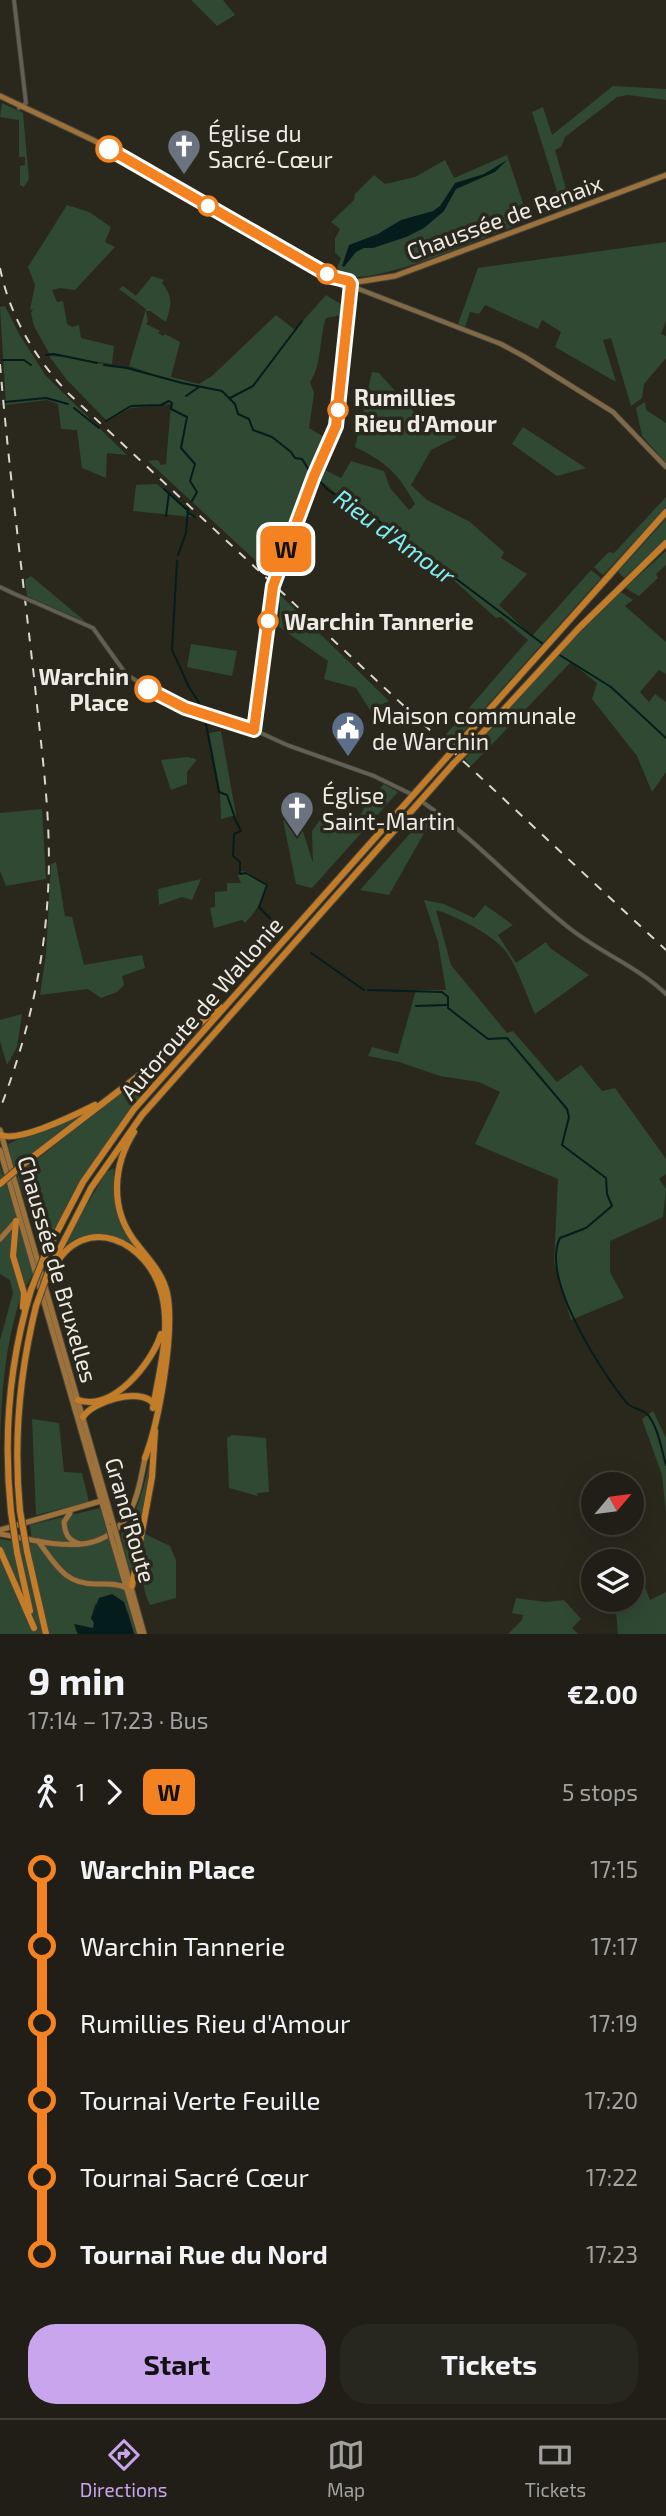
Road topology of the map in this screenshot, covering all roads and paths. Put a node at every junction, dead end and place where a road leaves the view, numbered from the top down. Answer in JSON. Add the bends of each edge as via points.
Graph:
{"nodes":[{"id":1,"x":14,"y":0,"type":"edge"},
{"id":2,"x":24,"y":94,"type":"junction"},
{"id":3,"x":3,"y":99,"type":"edge"},
{"id":4,"x":24,"y":107,"type":"junction"},
{"id":5,"x":666,"y":175,"type":"edge"},
{"id":6,"x":366,"y":281,"type":"junction"},
{"id":7,"x":348,"y":286,"type":"junction"},
{"id":8,"x":370,"y":292,"type":"junction"},
{"id":9,"x":666,"y":467,"type":"edge"},
{"id":10,"x":666,"y":512,"type":"edge"},
{"id":11,"x":666,"y":543,"type":"edge"},
{"id":12,"x":0,"y":590,"type":"edge"},
{"id":13,"x":252,"y":729,"type":"junction"},
{"id":14,"x":409,"y":793,"type":"dead end"},
{"id":15,"x":424,"y":803,"type":"dead end"},
{"id":16,"x":234,"y":994,"type":"junction"},
{"id":17,"x":666,"y":994,"type":"edge"},
{"id":18,"x":116,"y":1094,"type":"junction"},
{"id":19,"x":142,"y":1115,"type":"junction"},
{"id":20,"x":1,"y":1133,"type":"edge"},
{"id":21,"x":0,"y":1150,"type":"edge"},
{"id":22,"x":0,"y":1184,"type":"edge"},
{"id":23,"x":17,"y":1208,"type":"junction"},
{"id":24,"x":16,"y":1221,"type":"junction"},
{"id":25,"x":0,"y":1239,"type":"edge"},
{"id":26,"x":50,"y":1272,"type":"junction"},
{"id":27,"x":23,"y":1316,"type":"junction"},
{"id":28,"x":164,"y":1325,"type":"junction"},
{"id":29,"x":78,"y":1399,"type":"junction"},
{"id":30,"x":155,"y":1406,"type":"junction"},
{"id":31,"x":80,"y":1417,"type":"junction"},
{"id":32,"x":145,"y":1458,"type":"joint"},
{"id":33,"x":102,"y":1504,"type":"junction"},
{"id":34,"x":111,"y":1525,"type":"junction"},
{"id":35,"x":0,"y":1532,"type":"edge"},
{"id":36,"x":115,"y":1538,"type":"junction"},
{"id":37,"x":38,"y":1541,"type":"junction"},
{"id":38,"x":83,"y":1545,"type":"junction"},
{"id":39,"x":0,"y":1550,"type":"edge"},
{"id":40,"x":125,"y":1585,"type":"junction"},
{"id":41,"x":35,"y":1631,"type":"edge"},
{"id":42,"x":46,"y":1634,"type":"edge"},
{"id":43,"x":142,"y":1634,"type":"edge"}],
"edges":[{"from":1,"to":2,"type":"street"},
{"from":2,"to":3,"type":"street","via":[[18,102]]},
{"from":2,"to":4,"type":"street"},
{"from":3,"to":4,"type":"main road","name":"Chaussée de Renaix"},
{"from":4,"to":7,"type":"main road","name":"Chaussée de Renaix","via":[[95,141]]},
{"from":5,"to":6,"type":"main road","name":"Chaussée de Renaix","via":[[397,275]]},
{"from":6,"to":7,"type":"main road","name":"Chaussée de Renaix"},
{"from":6,"to":8,"type":"main road","via":[[364,288]]},
{"from":7,"to":8,"type":"main road"},
{"from":7,"to":13,"type":"street","via":[[336,426],[273,586]]},
{"from":8,"to":9,"type":"main road","via":[[529,359],[613,412]]},
{"from":10,"to":16,"type":"highway","name":"Autoroute de Wallonie","bridge":true},
{"from":11,"to":19,"type":"highway","name":"Autoroute de Wallonie","bridge":true,"via":[[579,628],[454,763]]},
{"from":12,"to":13,"type":"street","bridge":true,"via":[[93,628],[126,674],[148,689],[185,708]]},
{"from":13,"to":14,"type":"street"},
{"from":15,"to":17,"type":"street","via":[[570,929],[598,950],[640,971]]},
{"from":16,"to":18,"type":"highway"},
{"from":16,"to":27,"type":"highway","name":"Autoroute de Wallonie","bridge":true,"via":[[111,1139],[69,1205]]},
{"from":18,"to":20,"type":"highway","via":[[33,1131],[10,1138]]},
{"from":18,"to":22,"type":"highway","bridge":true},
{"from":19,"to":26,"type":"highway","name":"Autoroute de Wallonie","via":[[91,1188]]},
{"from":19,"to":30,"type":"highway","via":[[121,1157],[117,1197],[124,1224],[160,1275],[169,1302],[167,1353]]},
{"from":20,"to":29,"type":"main road","name":"Chaussée de Bruxelles"},
{"from":21,"to":23,"type":"main road","name":"Chaussée de Bruxelles"},
{"from":23,"to":24,"type":"main road"},
{"from":23,"to":31,"type":"main road","name":"Chaussée de Bruxelles"},
{"from":24,"to":25,"type":"main road"},
{"from":24,"to":27,"type":"highway","via":[[13,1256],[24,1293]]},
{"from":26,"to":28,"type":"highway","via":[[61,1255],[80,1241],[102,1236],[118,1240],[153,1273],[162,1293]]},
{"from":26,"to":42,"type":"highway","bridge":true,"via":[[24,1355],[17,1464],[20,1511]]},
{"from":27,"to":41,"type":"highway","name":"Autoroute de Wallonie","bridge":true,"via":[[8,1404],[7,1465],[17,1552]]},
{"from":28,"to":29,"type":"highway","via":[[150,1359],[130,1381],[99,1400]]},
{"from":28,"to":30,"type":"highway"},
{"from":29,"to":31,"type":"main road","name":"Chaussée de Bruxelles"},
{"from":30,"to":31,"type":"highway","via":[[141,1396],[122,1398],[92,1406]]},
{"from":30,"to":32,"type":"highway"},
{"from":30,"to":40,"type":"highway","via":[[152,1477]]},
{"from":31,"to":33,"type":"main road","name":"Grand'Route"},
{"from":31,"to":34,"type":"main road","name":"Grand'Route"},
{"from":32,"to":38,"type":"main road","via":[[126,1519],[102,1539]]},
{"from":33,"to":34,"type":"main road","name":"Grand'Route"},
{"from":33,"to":35,"type":"main road"},
{"from":33,"to":38,"type":"main road","via":[[65,1518],[68,1538]]},
{"from":34,"to":36,"type":"main road","name":"Grand'Route","bridge":true},
{"from":35,"to":37,"type":"main road"},
{"from":36,"to":40,"type":"main road","name":"Grand'Route"},
{"from":36,"to":40,"type":"main road","name":"Grand'Route","via":[[128,1573]]},
{"from":37,"to":38,"type":"main road"},
{"from":37,"to":40,"type":"main road","via":[[68,1578],[88,1584]]},
{"from":39,"to":41,"type":"highway"},
{"from":40,"to":43,"type":"main road","name":"Grand'Route"}]}
